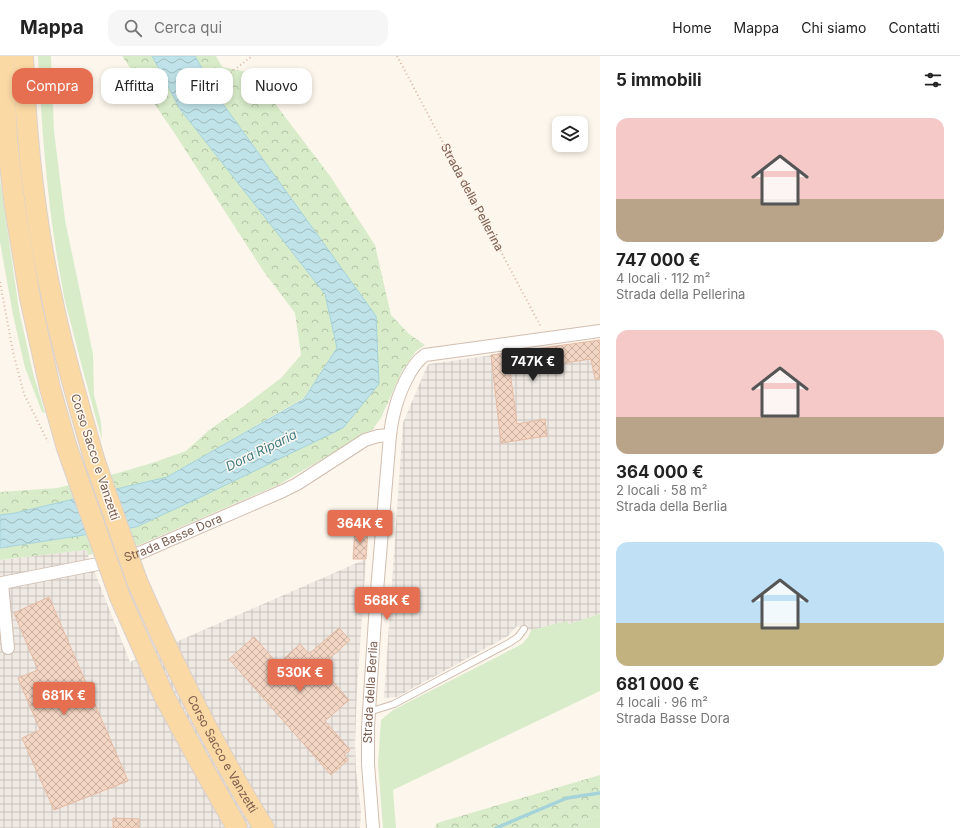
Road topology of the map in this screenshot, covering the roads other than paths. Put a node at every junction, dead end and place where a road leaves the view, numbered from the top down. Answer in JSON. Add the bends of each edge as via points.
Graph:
{"nodes":[{"id":1,"x":3,"y":56,"type":"edge"},
{"id":2,"x":23,"y":56,"type":"edge"},
{"id":3,"x":600,"y":331,"type":"edge"},
{"id":4,"x":390,"y":435,"type":"junction"},
{"id":5,"x":524,"y":629,"type":"dead end"},
{"id":6,"x":8,"y":648,"type":"dead end"},
{"id":7,"x":369,"y":712,"type":"junction"},
{"id":8,"x":237,"y":828,"type":"edge"},
{"id":9,"x":264,"y":828,"type":"edge"},
{"id":10,"x":373,"y":828,"type":"edge"}],
"edges":[{"from":1,"to":8,"type":"main road","name":"Corso Sacco e Vanzetti","bridge":true,"via":[[8,146],[15,207],[30,298],[50,388],[67,448],[120,597],[164,696]]},
{"from":2,"to":9,"type":"main road","name":"Corso Sacco e Vanzetti","bridge":true,"via":[[28,139],[40,237],[72,384],[95,462],[137,581],[160,634],[215,745]]},
{"from":3,"to":4,"type":"street","name":"Strada della Berlia","via":[[425,355],[415,364],[407,378],[393,414]]},
{"from":4,"to":6,"type":"street","name":"Strada Basse Dora","via":[[365,440],[297,484],[142,552],[118,560],[2,583]]},
{"from":4,"to":7,"type":"street","name":"Strada della Berlia"},
{"from":5,"to":7,"type":"lane","via":[[509,643],[394,704]]},
{"from":7,"to":10,"type":"street","name":"Strada della Berlia","via":[[368,764]]}]}
